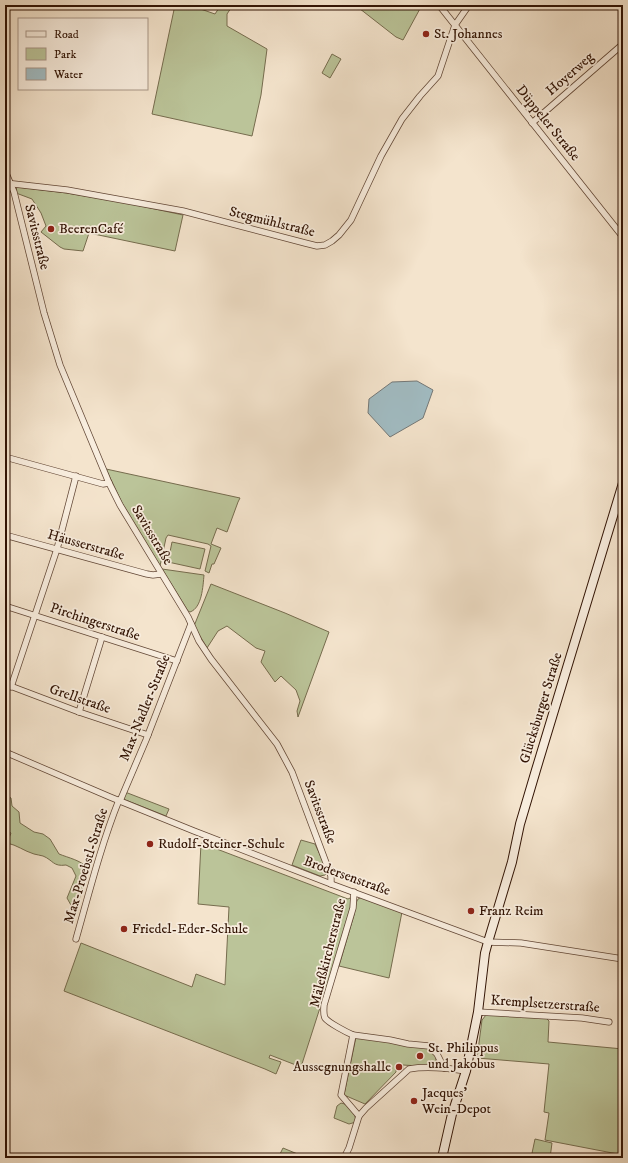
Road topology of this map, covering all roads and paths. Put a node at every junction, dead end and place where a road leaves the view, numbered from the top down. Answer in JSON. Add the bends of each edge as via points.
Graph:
{"nodes":[{"id":1,"x":439,"y":5,"type":"edge"},
{"id":2,"x":469,"y":5,"type":"edge"},
{"id":3,"x":455,"y":25,"type":"junction"},
{"id":4,"x":623,"y":44,"type":"edge"},
{"id":5,"x":532,"y":122,"type":"junction"},
{"id":6,"x":5,"y":171,"type":"edge"},
{"id":7,"x":7,"y":183,"type":"edge"},
{"id":8,"x":622,"y":233,"type":"edge"},
{"id":9,"x":5,"y":457,"type":"edge"},
{"id":10,"x":76,"y":476,"type":"junction"},
{"id":11,"x":110,"y":483,"type":"junction"},
{"id":12,"x":623,"y":483,"type":"edge"},
{"id":13,"x":5,"y":534,"type":"edge"},
{"id":14,"x":57,"y":549,"type":"junction"},
{"id":15,"x":161,"y":574,"type":"junction"},
{"id":16,"x":5,"y":606,"type":"edge"},
{"id":17,"x":34,"y":615,"type":"junction"},
{"id":18,"x":191,"y":624,"type":"junction"},
{"id":19,"x":102,"y":637,"type":"junction"},
{"id":20,"x":177,"y":661,"type":"junction"},
{"id":21,"x":5,"y":684,"type":"edge"},
{"id":22,"x":11,"y":687,"type":"junction"},
{"id":23,"x":79,"y":712,"type":"junction"},
{"id":24,"x":148,"y":735,"type":"junction"},
{"id":25,"x":5,"y":752,"type":"edge"},
{"id":26,"x":119,"y":800,"type":"junction"},
{"id":27,"x":331,"y":884,"type":"junction"},
{"id":28,"x":354,"y":892,"type":"junction"},
{"id":29,"x":76,"y":939,"type":"dead end"},
{"id":30,"x":488,"y":942,"type":"junction"},
{"id":31,"x":623,"y":959,"type":"edge"},
{"id":32,"x":478,"y":1012,"type":"junction"},
{"id":33,"x":609,"y":1022,"type":"dead end"},
{"id":34,"x":353,"y":1035,"type":"junction"},
{"id":35,"x":444,"y":1068,"type":"junction"},
{"id":36,"x":466,"y":1071,"type":"junction"},
{"id":37,"x":358,"y":1116,"type":"junction"},
{"id":38,"x":344,"y":1158,"type":"edge"},
{"id":39,"x":442,"y":1158,"type":"edge"}],
"edges":[{"from":1,"to":3,"type":"street","name":"Düppeler Straße"},
{"from":2,"to":3,"type":"street"},
{"from":3,"to":5,"type":"street","name":"Düppeler Straße"},
{"from":3,"to":7,"type":"street","name":"Stegmühlstraße","via":[[438,76],[402,119],[381,156],[351,220],[339,235],[325,245],[317,246],[183,211],[67,190]]},
{"from":4,"to":5,"type":"street","name":"Hoyerweg"},
{"from":5,"to":8,"type":"street","name":"Düppeler Straße"},
{"from":6,"to":7,"type":"street","name":"Savitsstraße"},
{"from":7,"to":11,"type":"street","name":"Savitsstraße","via":[[14,192],[40,298],[60,365]]},
{"from":9,"to":10,"type":"street"},
{"from":10,"to":11,"type":"street","via":[[102,484]]},
{"from":10,"to":14,"type":"street"},
{"from":11,"to":15,"type":"street","name":"Savitsstraße","via":[[120,505]]},
{"from":12,"to":30,"type":"street","name":"Glücksburger Straße","via":[[520,824],[512,862]]},
{"from":13,"to":14,"type":"street","name":"Häusserstraße"},
{"from":14,"to":15,"type":"street","name":"Häusserstraße","via":[[147,574]]},
{"from":14,"to":17,"type":"street"},
{"from":15,"to":18,"type":"street","name":"Savitsstraße"},
{"from":16,"to":17,"type":"street","name":"Pirchingerstraße"},
{"from":17,"to":19,"type":"street","name":"Pirchingerstraße"},
{"from":17,"to":22,"type":"street"},
{"from":18,"to":20,"type":"street","name":"Max-Nadler-Straße"},
{"from":18,"to":27,"type":"street","name":"Savitsstraße","via":[[199,642],[277,744],[292,772],[331,876]]},
{"from":19,"to":20,"type":"street","name":"Pirchingerstraße"},
{"from":19,"to":23,"type":"street"},
{"from":20,"to":24,"type":"street","name":"Max-Nadler-Straße"},
{"from":21,"to":22,"type":"street","name":"Grellstraße"},
{"from":22,"to":23,"type":"street","name":"Grellstraße"},
{"from":23,"to":24,"type":"street","name":"Grellstraße"},
{"from":24,"to":26,"type":"street","name":"Max-Nadler-Straße"},
{"from":25,"to":26,"type":"street","name":"Brodersenstraße"},
{"from":26,"to":27,"type":"street","name":"Brodersenstraße"},
{"from":26,"to":29,"type":"street","name":"Max-Proebstl-Straße","via":[[95,870]]},
{"from":27,"to":28,"type":"street","name":"Brodersenstraße"},
{"from":28,"to":30,"type":"street","name":"Brodersenstraße"},
{"from":28,"to":34,"type":"street","name":"Mäleßkircherstraße","via":[[353,908],[324,1005],[325,1018]]},
{"from":30,"to":31,"type":"street","name":"Brodersenstraße","via":[[521,943]]},
{"from":30,"to":32,"type":"street","name":"Glücksburger Straße"},
{"from":32,"to":33,"type":"street","name":"Kremplsetzerstraße"},
{"from":32,"to":36,"type":"street","name":"Glücksburger Straße"},
{"from":34,"to":35,"type":"street","via":[[429,1046],[437,1054]]},
{"from":34,"to":37,"type":"street","via":[[341,1095]]},
{"from":35,"to":36,"type":"street"},
{"from":35,"to":37,"type":"street","via":[[409,1069]]},
{"from":36,"to":39,"type":"street","name":"Glücksburger Straße","via":[[452,1114]]},
{"from":37,"to":38,"type":"street"}]}
